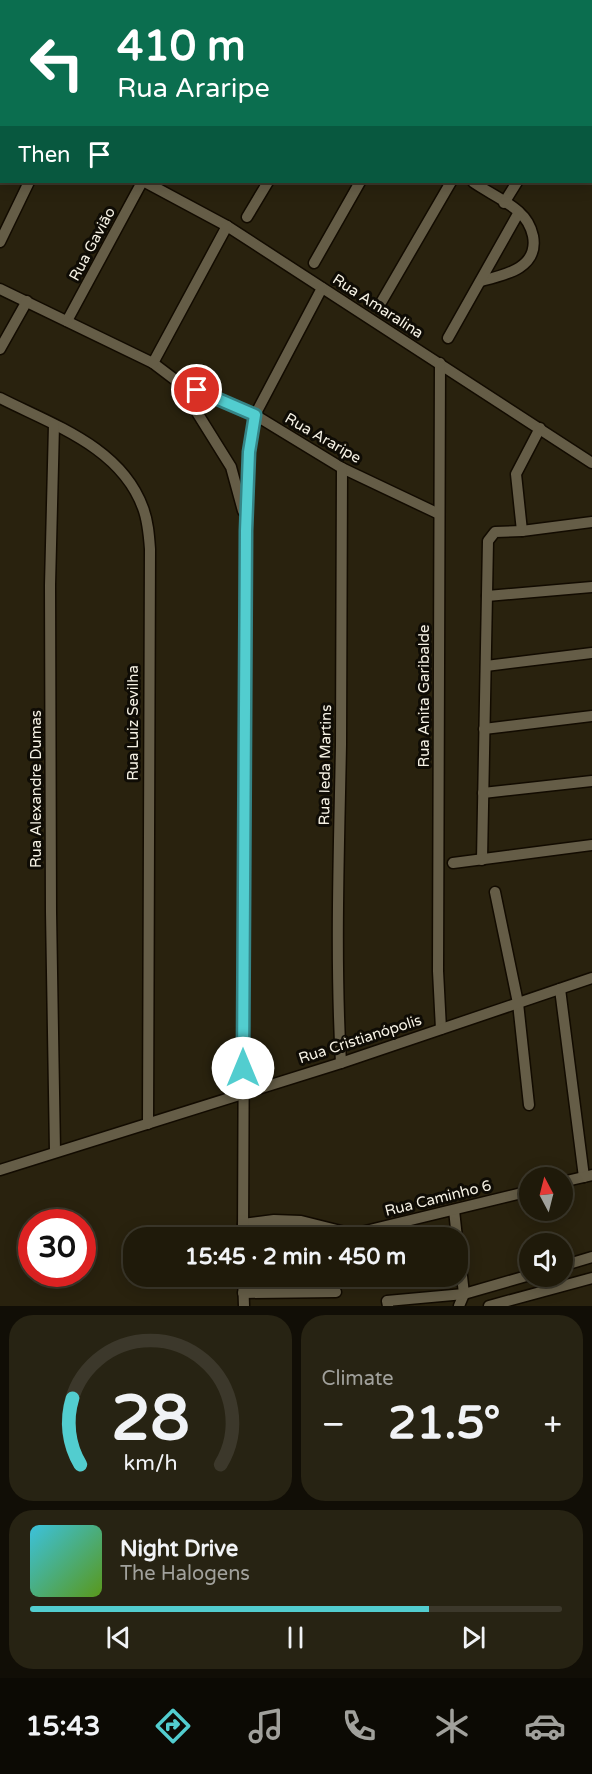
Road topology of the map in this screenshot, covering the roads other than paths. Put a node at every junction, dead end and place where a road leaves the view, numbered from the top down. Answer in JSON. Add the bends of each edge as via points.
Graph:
{"nodes":[{"id":1,"x":29,"y":183,"type":"edge"},
{"id":2,"x":143,"y":183,"type":"edge"},
{"id":3,"x":267,"y":183,"type":"edge"},
{"id":4,"x":359,"y":183,"type":"edge"},
{"id":5,"x":450,"y":183,"type":"edge"},
{"id":6,"x":474,"y":183,"type":"edge"},
{"id":7,"x":516,"y":183,"type":"edge"},
{"id":8,"x":162,"y":186,"type":"edge"},
{"id":9,"x":504,"y":203,"type":"junction"},
{"id":10,"x":519,"y":212,"type":"junction"},
{"id":11,"x":247,"y":217,"type":"dead end"},
{"id":12,"x":227,"y":226,"type":"junction"},
{"id":13,"x":0,"y":242,"type":"edge"},
{"id":14,"x":314,"y":263,"type":"dead end"},
{"id":15,"x":481,"y":281,"type":"junction"},
{"id":16,"x":321,"y":288,"type":"junction"},
{"id":17,"x":0,"y":289,"type":"edge"},
{"id":18,"x":27,"y":301,"type":"junction"},
{"id":19,"x":379,"y":306,"type":"dead end"},
{"id":20,"x":68,"y":321,"type":"junction"},
{"id":21,"x":448,"y":338,"type":"dead end"},
{"id":22,"x":0,"y":349,"type":"edge"},
{"id":23,"x":153,"y":363,"type":"junction"},
{"id":24,"x":440,"y":363,"type":"junction"},
{"id":25,"x":178,"y":382,"type":"junction"},
{"id":26,"x":0,"y":398,"type":"edge"},
{"id":27,"x":255,"y":415,"type":"junction"},
{"id":28,"x":54,"y":425,"type":"junction"},
{"id":29,"x":540,"y":429,"type":"junction"},
{"id":30,"x":592,"y":463,"type":"edge"},
{"id":31,"x":342,"y":468,"type":"junction"},
{"id":32,"x":440,"y":514,"type":"junction"},
{"id":33,"x":592,"y":522,"type":"edge"},
{"id":34,"x":246,"y":531,"type":"junction"},
{"id":35,"x":522,"y":531,"type":"junction"},
{"id":36,"x":592,"y":587,"type":"edge"},
{"id":37,"x":487,"y":596,"type":"junction"},
{"id":38,"x":592,"y":653,"type":"edge"},
{"id":39,"x":486,"y":666,"type":"junction"},
{"id":40,"x":592,"y":716,"type":"edge"},
{"id":41,"x":484,"y":729,"type":"junction"},
{"id":42,"x":592,"y":781,"type":"edge"},
{"id":43,"x":483,"y":793,"type":"junction"},
{"id":44,"x":592,"y":845,"type":"edge"},
{"id":45,"x":482,"y":860,"type":"junction"},
{"id":46,"x":453,"y":863,"type":"dead end"},
{"id":47,"x":495,"y":892,"type":"dead end"},
{"id":48,"x":592,"y":978,"type":"edge"},
{"id":49,"x":560,"y":990,"type":"junction"},
{"id":50,"x":518,"y":1003,"type":"junction"},
{"id":51,"x":441,"y":1029,"type":"junction"},
{"id":52,"x":341,"y":1063,"type":"junction"},
{"id":53,"x":242,"y":1092,"type":"junction"},
{"id":54,"x":529,"y":1105,"type":"dead end"},
{"id":55,"x":148,"y":1124,"type":"junction"},
{"id":56,"x":55,"y":1152,"type":"junction"},
{"id":57,"x":0,"y":1170,"type":"edge"},
{"id":58,"x":588,"y":1176,"type":"edge"},
{"id":59,"x":573,"y":1179,"type":"edge"},
{"id":60,"x":519,"y":1194,"type":"edge"},
{"id":61,"x":454,"y":1210,"type":"junction"},
{"id":62,"x":243,"y":1224,"type":"joint"},
{"id":63,"x":456,"y":1227,"type":"edge"},
{"id":64,"x":592,"y":1257,"type":"edge"},
{"id":65,"x":573,"y":1263,"type":"edge"},
{"id":66,"x":519,"y":1278,"type":"edge"},
{"id":67,"x":592,"y":1278,"type":"edge"},
{"id":68,"x":243,"y":1287,"type":"edge"},
{"id":69,"x":463,"y":1287,"type":"edge"},
{"id":70,"x":336,"y":1292,"type":"dead end"},
{"id":71,"x":243,"y":1293,"type":"junction"},
{"id":72,"x":464,"y":1294,"type":"junction"},
{"id":73,"x":244,"y":1306,"type":"edge"},
{"id":74,"x":388,"y":1306,"type":"edge"},
{"id":75,"x":459,"y":1306,"type":"edge"},
{"id":76,"x":489,"y":1306,"type":"edge"}],
"edges":[{"from":1,"to":13,"type":"street"},
{"from":2,"to":20,"type":"street","name":"Rua Gavião"},
{"from":3,"to":11,"type":"street"},
{"from":4,"to":14,"type":"street"},
{"from":5,"to":19,"type":"street"},
{"from":6,"to":9,"type":"street"},
{"from":7,"to":9,"type":"street"},
{"from":8,"to":12,"type":"street","name":"Rua Amaralina"},
{"from":9,"to":10,"type":"street"},
{"from":10,"to":15,"type":"street"},
{"from":10,"to":15,"type":"street","via":[[531,228],[534,241],[528,262],[504,275]]},
{"from":12,"to":16,"type":"street","name":"Rua Amaralina"},
{"from":12,"to":23,"type":"street"},
{"from":15,"to":21,"type":"street"},
{"from":16,"to":24,"type":"street","name":"Rua Amaralina"},
{"from":16,"to":27,"type":"street"},
{"from":17,"to":18,"type":"street","name":"Rua Araripe"},
{"from":18,"to":20,"type":"street","name":"Rua Araripe"},
{"from":18,"to":22,"type":"street"},
{"from":20,"to":23,"type":"street","name":"Rua Araripe"},
{"from":23,"to":25,"type":"street","name":"Rua Araripe"},
{"from":24,"to":29,"type":"street","name":"Rua Amaralina"},
{"from":24,"to":32,"type":"street","name":"Rua Anita Garibalde"},
{"from":25,"to":27,"type":"street","name":"Rua Araripe"},
{"from":25,"to":34,"type":"street","via":[[231,467]]},
{"from":26,"to":28,"type":"street","name":"Rua Luiz Sevilha"},
{"from":27,"to":31,"type":"street","name":"Rua Araripe"},
{"from":27,"to":34,"type":"street","via":[[249,443]]},
{"from":28,"to":55,"type":"street","name":"Rua Luiz Sevilha","via":[[94,445],[122,471],[147,519]]},
{"from":28,"to":56,"type":"street","name":"Rua Alexandre Dumas","via":[[50,597]]},
{"from":29,"to":30,"type":"street","name":"Rua Amaralina"},
{"from":29,"to":35,"type":"street","via":[[516,474]]},
{"from":31,"to":32,"type":"street","name":"Rua Araripe"},
{"from":31,"to":52,"type":"street","name":"Rua Ieda Martins","via":[[337,865]]},
{"from":32,"to":51,"type":"street","name":"Rua Anita Garibalde"},
{"from":33,"to":35,"type":"street"},
{"from":34,"to":53,"type":"street"},
{"from":35,"to":37,"type":"street","via":[[491,534]]},
{"from":36,"to":37,"type":"street"},
{"from":37,"to":39,"type":"street"},
{"from":38,"to":39,"type":"street"},
{"from":39,"to":41,"type":"street"},
{"from":40,"to":41,"type":"street"},
{"from":41,"to":43,"type":"street"},
{"from":42,"to":43,"type":"street"},
{"from":43,"to":45,"type":"street"},
{"from":44,"to":45,"type":"street"},
{"from":45,"to":46,"type":"street"},
{"from":47,"to":50,"type":"street"},
{"from":48,"to":49,"type":"street","name":"Rua Cristianópolis"},
{"from":49,"to":50,"type":"street","name":"Rua Cristianópolis"},
{"from":49,"to":58,"type":"street"},
{"from":50,"to":51,"type":"street","name":"Rua Cristianópolis"},
{"from":50,"to":54,"type":"street"},
{"from":51,"to":52,"type":"street","name":"Rua Cristianópolis"},
{"from":52,"to":53,"type":"street","name":"Rua Cristianópolis"},
{"from":53,"to":55,"type":"street","name":"Rua Cristianópolis"},
{"from":53,"to":62,"type":"street"},
{"from":55,"to":56,"type":"street","name":"Rua Cristianópolis"},
{"from":56,"to":57,"type":"street","name":"Rua Cristianópolis"},
{"from":58,"to":59,"type":"street"},
{"from":60,"to":61,"type":"street","name":"Rua Caminho 6"},
{"from":61,"to":62,"type":"street","name":"Rua Caminho 6","via":[[353,1234],[301,1221]]},
{"from":61,"to":63,"type":"street"},
{"from":64,"to":65,"type":"street"},
{"from":66,"to":72,"type":"street"},
{"from":67,"to":76,"type":"street"},
{"from":68,"to":71,"type":"street"},
{"from":69,"to":72,"type":"street"},
{"from":70,"to":71,"type":"street"},
{"from":71,"to":73,"type":"street"},
{"from":72,"to":74,"type":"street","via":[[387,1301]]},
{"from":72,"to":75,"type":"street"}]}
